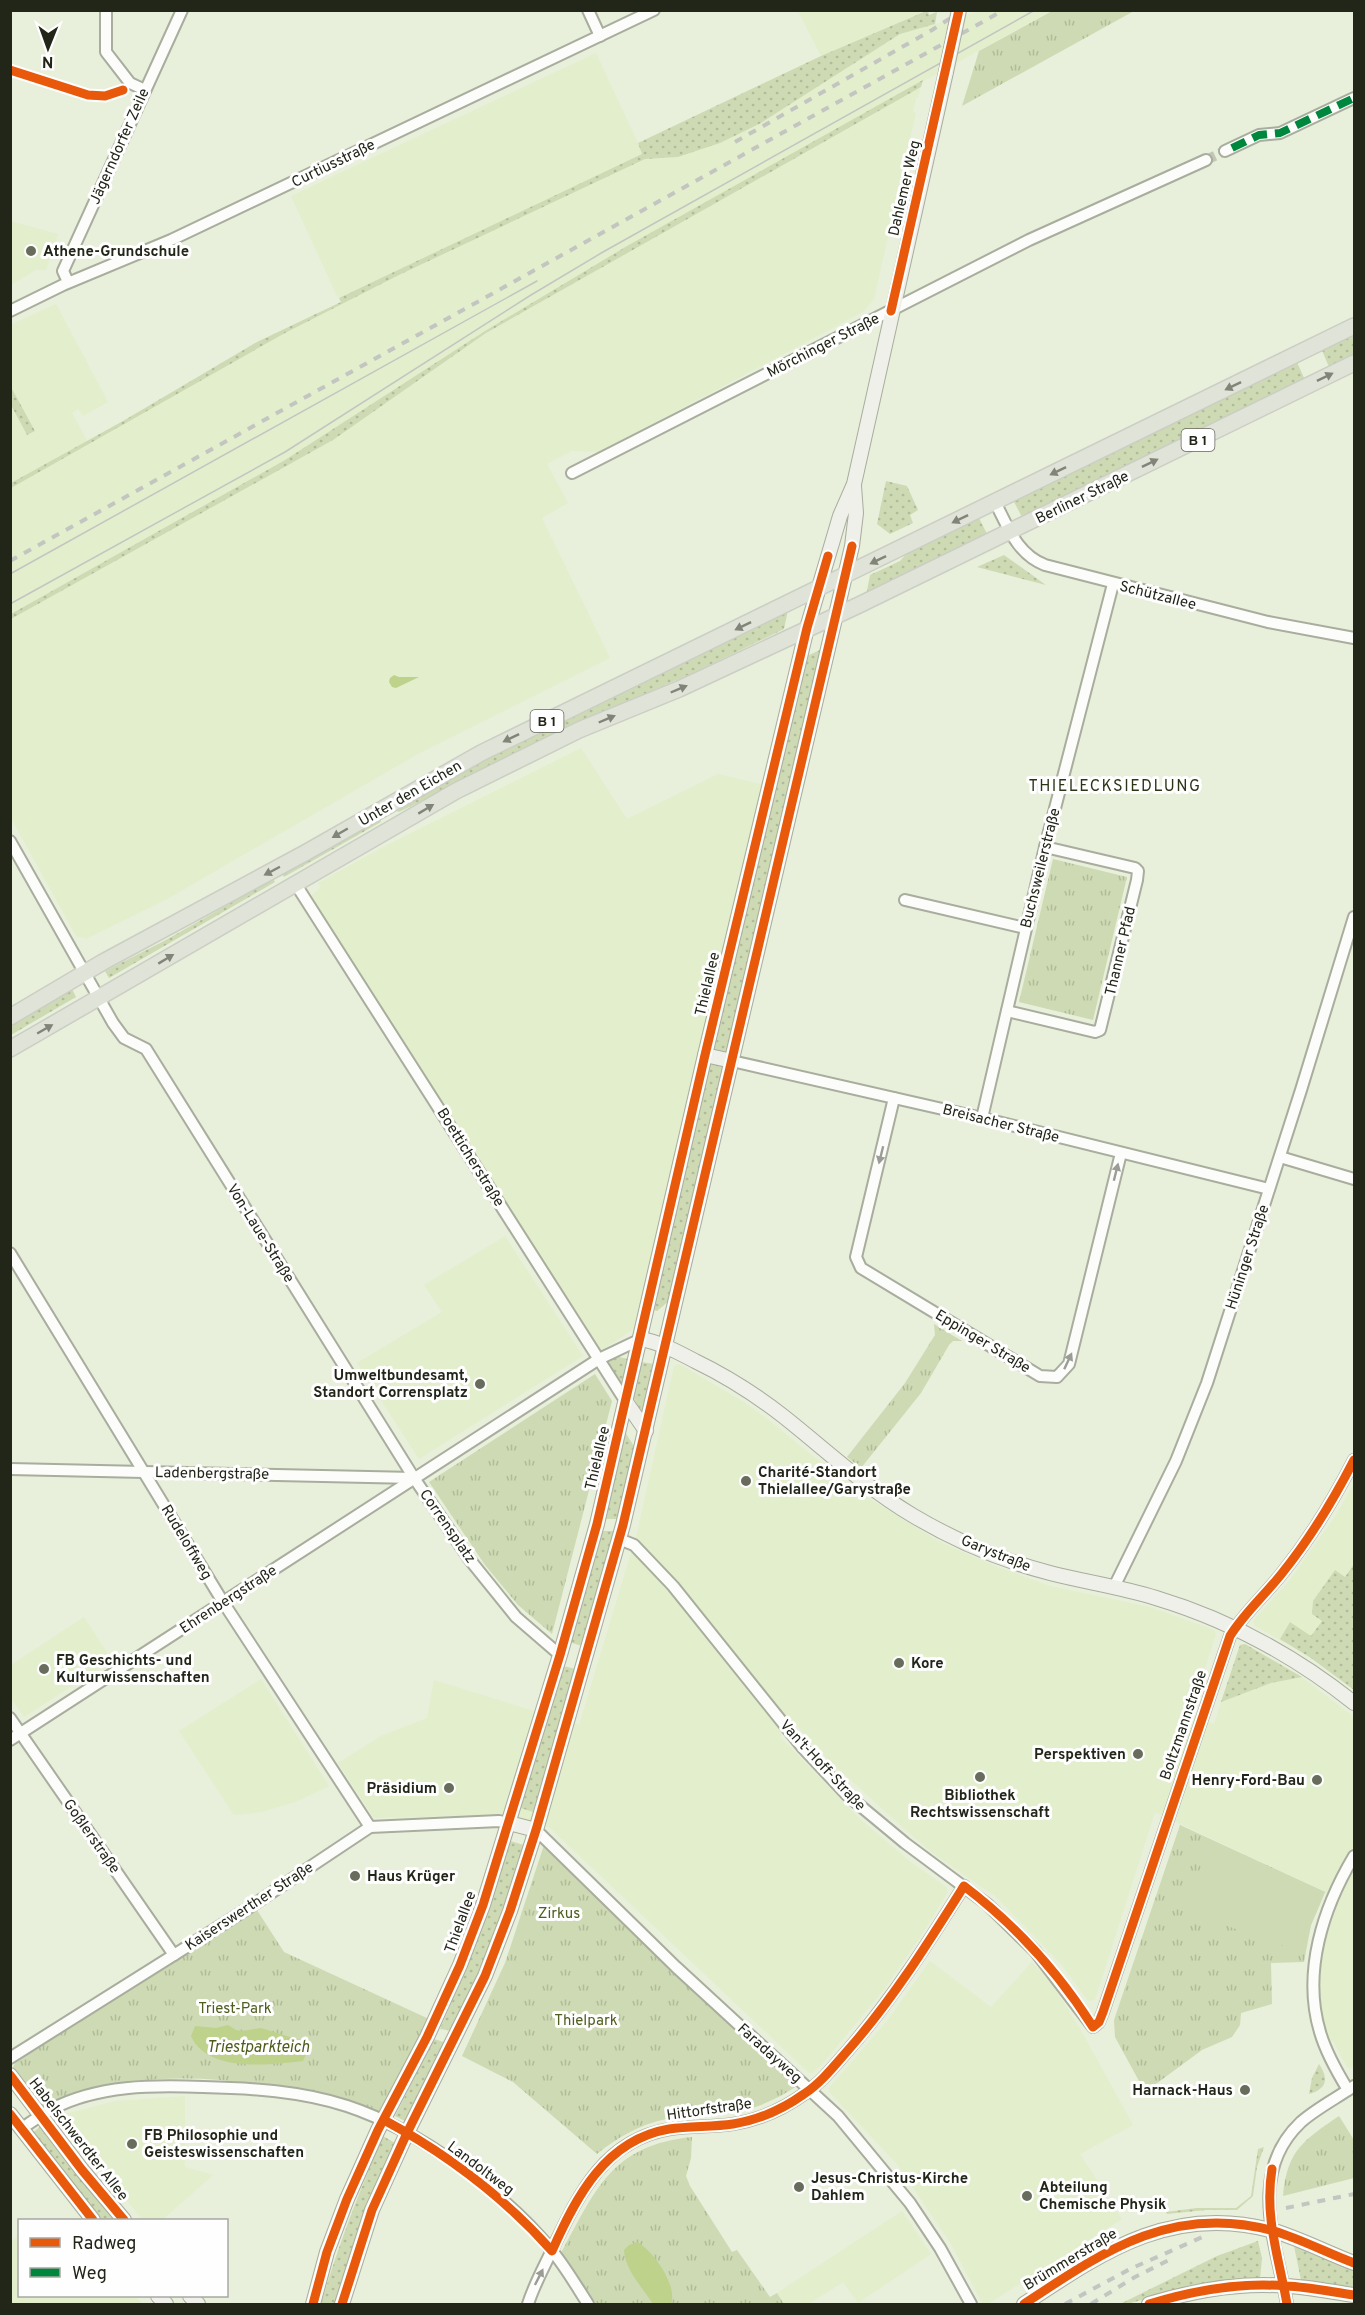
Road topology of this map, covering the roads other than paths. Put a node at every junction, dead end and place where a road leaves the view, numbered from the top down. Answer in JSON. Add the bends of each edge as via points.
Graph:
{"nodes":[{"id":1,"x":106,"y":10,"type":"edge"},
{"id":2,"x":182,"y":10,"type":"edge"},
{"id":3,"x":588,"y":10,"type":"edge"},
{"id":4,"x":654,"y":10,"type":"edge"},
{"id":5,"x":959,"y":10,"type":"edge"},
{"id":6,"x":600,"y":36,"type":"junction"},
{"id":7,"x":145,"y":90,"type":"junction"},
{"id":8,"x":1354,"y":98,"type":"edge"},
{"id":9,"x":1225,"y":151,"type":"tunnel mouth"},
{"id":10,"x":1206,"y":160,"type":"tunnel mouth"},
{"id":11,"x":68,"y":282,"type":"junction"},
{"id":12,"x":891,"y":310,"type":"junction"},
{"id":13,"x":10,"y":311,"type":"edge"},
{"id":14,"x":1354,"y":326,"type":"edge"},
{"id":15,"x":1354,"y":363,"type":"edge"},
{"id":16,"x":572,"y":474,"type":"dead end"},
{"id":17,"x":854,"y":484,"type":"junction"},
{"id":18,"x":995,"y":502,"type":"junction"},
{"id":19,"x":1010,"y":532,"type":"junction"},
{"id":20,"x":844,"y":576,"type":"junction"},
{"id":21,"x":1113,"y":584,"type":"junction"},
{"id":22,"x":819,"y":588,"type":"junction"},
{"id":23,"x":834,"y":617,"type":"junction"},
{"id":24,"x":807,"y":628,"type":"junction"},
{"id":25,"x":1354,"y":638,"type":"edge"},
{"id":26,"x":384,"y":807,"type":"junction"},
{"id":27,"x":396,"y":826,"type":"junction"},
{"id":28,"x":10,"y":840,"type":"edge"},
{"id":29,"x":1045,"y":847,"type":"junction"},
{"id":30,"x":295,"y":883,"type":"junction"},
{"id":31,"x":905,"y":900,"type":"dead end"},
{"id":32,"x":1354,"y":917,"type":"edge"},
{"id":33,"x":1025,"y":928,"type":"junction"},
{"id":34,"x":85,"y":972,"type":"junction"},
{"id":35,"x":99,"y":998,"type":"junction"},
{"id":36,"x":1007,"y":1011,"type":"junction"},
{"id":37,"x":10,"y":1017,"type":"edge"},
{"id":38,"x":10,"y":1049,"type":"edge"},
{"id":39,"x":705,"y":1055,"type":"junction"},
{"id":40,"x":732,"y":1061,"type":"junction"},
{"id":41,"x":894,"y":1098,"type":"junction"},
{"id":42,"x":982,"y":1118,"type":"junction"},
{"id":43,"x":1121,"y":1153,"type":"junction"},
{"id":44,"x":1280,"y":1156,"type":"junction"},
{"id":45,"x":1354,"y":1179,"type":"edge"},
{"id":46,"x":1269,"y":1189,"type":"junction"},
{"id":47,"x":10,"y":1253,"type":"edge"},
{"id":48,"x":640,"y":1339,"type":"junction"},
{"id":49,"x":665,"y":1347,"type":"junction"},
{"id":50,"x":599,"y":1359,"type":"junction"},
{"id":51,"x":626,"y":1402,"type":"junction"},
{"id":52,"x":646,"y":1431,"type":"junction"},
{"id":53,"x":1354,"y":1460,"type":"edge"},
{"id":54,"x":10,"y":1469,"type":"edge"},
{"id":55,"x":144,"y":1472,"type":"junction"},
{"id":56,"x":414,"y":1478,"type":"junction"},
{"id":57,"x":620,"y":1539,"type":"junction"},
{"id":58,"x":1114,"y":1587,"type":"junction"},
{"id":59,"x":223,"y":1602,"type":"junction"},
{"id":60,"x":1235,"y":1627,"type":"junction"},
{"id":61,"x":560,"y":1655,"type":"junction"},
{"id":62,"x":584,"y":1662,"type":"junction"},
{"id":63,"x":1354,"y":1703,"type":"edge"},
{"id":64,"x":10,"y":1718,"type":"edge"},
{"id":65,"x":21,"y":1733,"type":"junction"},
{"id":66,"x":10,"y":1740,"type":"edge"},
{"id":67,"x":509,"y":1823,"type":"junction"},
{"id":68,"x":370,"y":1827,"type":"junction"},
{"id":69,"x":536,"y":1830,"type":"junction"},
{"id":70,"x":1354,"y":1856,"type":"edge"},
{"id":71,"x":964,"y":1886,"type":"junction"},
{"id":72,"x":174,"y":1955,"type":"junction"},
{"id":73,"x":1093,"y":2027,"type":"joint"},
{"id":74,"x":10,"y":2058,"type":"edge"},
{"id":75,"x":10,"y":2075,"type":"edge"},
{"id":76,"x":1351,"y":2088,"type":"edge"},
{"id":77,"x":810,"y":2090,"type":"junction"},
{"id":78,"x":10,"y":2114,"type":"edge"},
{"id":79,"x":40,"y":2116,"type":"junction"},
{"id":80,"x":384,"y":2120,"type":"junction"},
{"id":81,"x":21,"y":2129,"type":"junction"},
{"id":82,"x":407,"y":2133,"type":"junction"},
{"id":83,"x":92,"y":2219,"type":"edge"},
{"id":84,"x":123,"y":2219,"type":"edge"},
{"id":85,"x":1272,"y":2231,"type":"junction"},
{"id":86,"x":552,"y":2251,"type":"junction"},
{"id":87,"x":1354,"y":2263,"type":"edge"},
{"id":88,"x":1284,"y":2285,"type":"junction"},
{"id":89,"x":1354,"y":2295,"type":"edge"},
{"id":90,"x":313,"y":2304,"type":"edge"},
{"id":91,"x":342,"y":2304,"type":"edge"},
{"id":92,"x":528,"y":2304,"type":"edge"},
{"id":93,"x":588,"y":2304,"type":"edge"},
{"id":94,"x":971,"y":2304,"type":"edge"},
{"id":95,"x":1024,"y":2304,"type":"edge"},
{"id":96,"x":1149,"y":2304,"type":"edge"},
{"id":97,"x":1287,"y":2304,"type":"edge"}],
"edges":[{"from":1,"to":7,"type":"street","via":[[106,52],[130,83]]},
{"from":2,"to":7,"type":"street","name":"Jägerndorfer Zeile"},
{"from":3,"to":6,"type":"street"},
{"from":4,"to":6,"type":"street","name":"Curtiusstraße"},
{"from":5,"to":12,"type":"main road","name":"Dahlemer Weg","bridge":true},
{"from":6,"to":11,"type":"street","name":"Curtiusstraße","via":[[171,240]]},
{"from":7,"to":11,"type":"street","name":"Jägerndorfer Zeile","via":[[63,271]]},
{"from":8,"to":9,"type":"street","via":[[1280,133],[1259,135]]},
{"from":10,"to":12,"type":"street","name":"Mörchinger Straße","via":[[1029,240]]},
{"from":11,"to":13,"type":"street","name":"Curtiusstraße"},
{"from":12,"to":16,"type":"street","name":"Mörchinger Straße"},
{"from":12,"to":17,"type":"main road","name":"Dahlemer Weg"},
{"from":14,"to":18,"type":"main road","number":"B 1","one_way":true},
{"from":19,"to":15,"type":"main road","name":"Berliner Straße","number":"B 1","one_way":true},
{"from":17,"to":20,"type":"main road","name":"Dahlemer Weg","via":[[856,513]]},
{"from":17,"to":22,"type":"main road","name":"Dahlemer Weg","via":[[840,516]]},
{"from":18,"to":19,"type":"street","name":"Schützallee"},
{"from":18,"to":20,"type":"main road","number":"B 1","one_way":true},
{"from":19,"to":21,"type":"street","name":"Schützallee","via":[[1034,561]]},
{"from":19,"to":23,"type":"main road","name":"Berliner Straße","number":"B 1"},
{"from":20,"to":22,"type":"main road","number":"B 1"},
{"from":20,"to":23,"type":"main road","name":"Dahlemer Weg"},
{"from":21,"to":25,"type":"street","name":"Schützallee","via":[[1268,622]]},
{"from":21,"to":29,"type":"street","name":"Buchsweilerstraße"},
{"from":22,"to":24,"type":"main road","name":"Thielallee"},
{"from":22,"to":26,"type":"main road","name":"Unter den Eichen","number":"B 1","one_way":true,"via":[[481,753]]},
{"from":23,"to":24,"type":"main road","name":"Berliner Straße","number":"B 1"},
{"from":23,"to":40,"type":"main road"},
{"from":27,"to":24,"type":"main road","name":"Unter den Eichen","number":"B 1","one_way":true,"via":[[456,791],[579,730],[679,689]]},
{"from":24,"to":39,"type":"main road","name":"Thielallee"},
{"from":26,"to":27,"type":"main road"},
{"from":26,"to":34,"type":"main road","name":"Unter den Eichen","number":"B 1","one_way":true},
{"from":27,"to":30,"type":"main road","name":"Unter den Eichen","number":"B 1"},
{"from":28,"to":34,"type":"street","name":"Von-Laue-Straße"},
{"from":29,"to":33,"type":"street","name":"Buchsweilerstraße"},
{"from":29,"to":36,"type":"street","name":"Thanner Pfad","via":[[1138,871],[1100,1030]]},
{"from":35,"to":30,"type":"main road","name":"Unter den Eichen","number":"B 1","one_way":true},
{"from":30,"to":50,"type":"street","name":"Boetticherstraße"},
{"from":31,"to":33,"type":"street"},
{"from":32,"to":44,"type":"street","name":"Hüninger Straße"},
{"from":33,"to":36,"type":"street","name":"Buchsweilerstraße"},
{"from":34,"to":35,"type":"street","name":"Von-Laue-Straße"},
{"from":34,"to":37,"type":"main road","name":"Unter den Eichen","number":"B 1"},
{"from":38,"to":35,"type":"main road","name":"Unter den Eichen","number":"B 1","one_way":true},
{"from":35,"to":56,"type":"street","name":"Von-Laue-Straße","via":[[124,1038],[146,1049]]},
{"from":36,"to":42,"type":"street","name":"Buchsweilerstraße"},
{"from":39,"to":40,"type":"main road"},
{"from":39,"to":48,"type":"main road","name":"Thielallee"},
{"from":40,"to":41,"type":"street","name":"Breisacher Straße"},
{"from":40,"to":49,"type":"main road"},
{"from":41,"to":42,"type":"street","name":"Breisacher Straße"},
{"from":41,"to":43,"type":"street","name":"Eppinger Straße","one_way":true,"via":[[856,1257],[861,1268],[1040,1376],[1057,1377],[1069,1364]]},
{"from":42,"to":43,"type":"street","name":"Breisacher Straße"},
{"from":43,"to":46,"type":"street","name":"Breisacher Straße"},
{"from":44,"to":45,"type":"street"},
{"from":44,"to":46,"type":"street","name":"Hüninger Straße"},
{"from":46,"to":58,"type":"street","name":"Hüninger Straße","via":[[1207,1383],[1180,1450]]},
{"from":47,"to":55,"type":"street","name":"Rudeloffweg"},
{"from":48,"to":49,"type":"main road"},
{"from":48,"to":50,"type":"street"},
{"from":48,"to":51,"type":"main road","name":"Thielallee"},
{"from":49,"to":52,"type":"main road"},
{"from":49,"to":58,"type":"main road","name":"Garystraße","via":[[745,1389],[848,1471],[912,1515],[975,1546],[1048,1573]]},
{"from":50,"to":51,"type":"street","name":"Boetticherstraße"},
{"from":50,"to":56,"type":"street","name":"Corrensplatz"},
{"from":51,"to":52,"type":"main road","name":"Boetticherstraße"},
{"from":51,"to":61,"type":"main road","name":"Thielallee"},
{"from":52,"to":57,"type":"main road"},
{"from":53,"to":60,"type":"street","name":"Boltzmannstraße","via":[[1306,1542]]},
{"from":54,"to":55,"type":"street","name":"Ladenbergstraße"},
{"from":55,"to":56,"type":"street","name":"Ladenbergstraße"},
{"from":55,"to":59,"type":"street","name":"Rudeloffweg"},
{"from":56,"to":59,"type":"street","name":"Ehrenbergstraße"},
{"from":56,"to":61,"type":"street","name":"Corrensplatz","via":[[470,1560],[516,1617]]},
{"from":57,"to":62,"type":"main road"},
{"from":57,"to":71,"type":"street","name":"Van't-Hoff-Straße","via":[[634,1545],[673,1586],[803,1748],[846,1794]]},
{"from":58,"to":60,"type":"main road","name":"Garystraße"},
{"from":59,"to":65,"type":"street","name":"Ehrenbergstraße"},
{"from":59,"to":68,"type":"street","name":"Rudeloffweg"},
{"from":60,"to":63,"type":"main road","name":"Garystraße","via":[[1323,1678]]},
{"from":60,"to":73,"type":"street","name":"Boltzmannstraße","via":[[1103,2012]]},
{"from":61,"to":62,"type":"main road"},
{"from":61,"to":67,"type":"main road","name":"Thielallee"},
{"from":62,"to":69,"type":"main road"},
{"from":64,"to":65,"type":"street","name":"Goßlerstraße"},
{"from":65,"to":66,"type":"street","name":"Ehrenbergstraße"},
{"from":65,"to":72,"type":"street","name":"Goßlerstraße"},
{"from":67,"to":68,"type":"street"},
{"from":67,"to":69,"type":"main road"},
{"from":67,"to":80,"type":"main road","name":"Thielallee","via":[[460,1965]]},
{"from":68,"to":72,"type":"street","name":"Kaiserswerther Straße"},
{"from":69,"to":77,"type":"street","name":"Faradayweg","via":[[676,1967]]},
{"from":69,"to":82,"type":"main road","via":[[485,1976]]},
{"from":70,"to":76,"type":"street","via":[[1324,1921],[1313,1977],[1319,2032],[1326,2051]]},
{"from":71,"to":73,"type":"street","name":"Van't-Hoff-Straße","via":[[1035,1951]]},
{"from":71,"to":77,"type":"street","name":"Hittorfstraße","via":[[900,1987]]},
{"from":72,"to":74,"type":"street","name":"Kaiserswerther Straße"},
{"from":75,"to":79,"type":"main road","name":"Habelschwerdter Allee"},
{"from":76,"to":85,"type":"street","via":[[1303,2121],[1281,2147],[1269,2190]]},
{"from":77,"to":86,"type":"street","name":"Hittorfstraße","via":[[760,2118],[670,2129],[626,2145],[583,2188]]},
{"from":77,"to":94,"type":"street","name":"Faradayweg","via":[[838,2116],[910,2203]]},
{"from":78,"to":81,"type":"main road"},
{"from":79,"to":80,"type":"street","name":"Landoltweg","via":[[66,2103],[105,2092],[181,2086],[288,2093],[345,2105]]},
{"from":79,"to":81,"type":"street","name":"Landoltweg"},
{"from":79,"to":84,"type":"main road","name":"Habelschwerdter Allee"},
{"from":80,"to":82,"type":"street","name":"Landoltweg"},
{"from":80,"to":90,"type":"main road","name":"Thielallee","via":[[347,2199]]},
{"from":81,"to":83,"type":"main road"},
{"from":82,"to":86,"type":"street","name":"Landoltweg","via":[[479,2181]]},
{"from":82,"to":91,"type":"main road","via":[[372,2210]]},
{"from":85,"to":87,"type":"main road","name":"Brümmerstraße"},
{"from":85,"to":88,"type":"street"},
{"from":85,"to":95,"type":"main road","name":"Brümmerstraße","via":[[1224,2224],[1162,2229],[1101,2255]]},
{"from":92,"to":86,"type":"street","name":"Hittorfstraße","one_way":true},
{"from":86,"to":93,"type":"street","name":"Landoltweg"},
{"from":88,"to":89,"type":"main road"},
{"from":88,"to":96,"type":"main road","via":[[1215,2289]]},
{"from":88,"to":97,"type":"street"}]}
